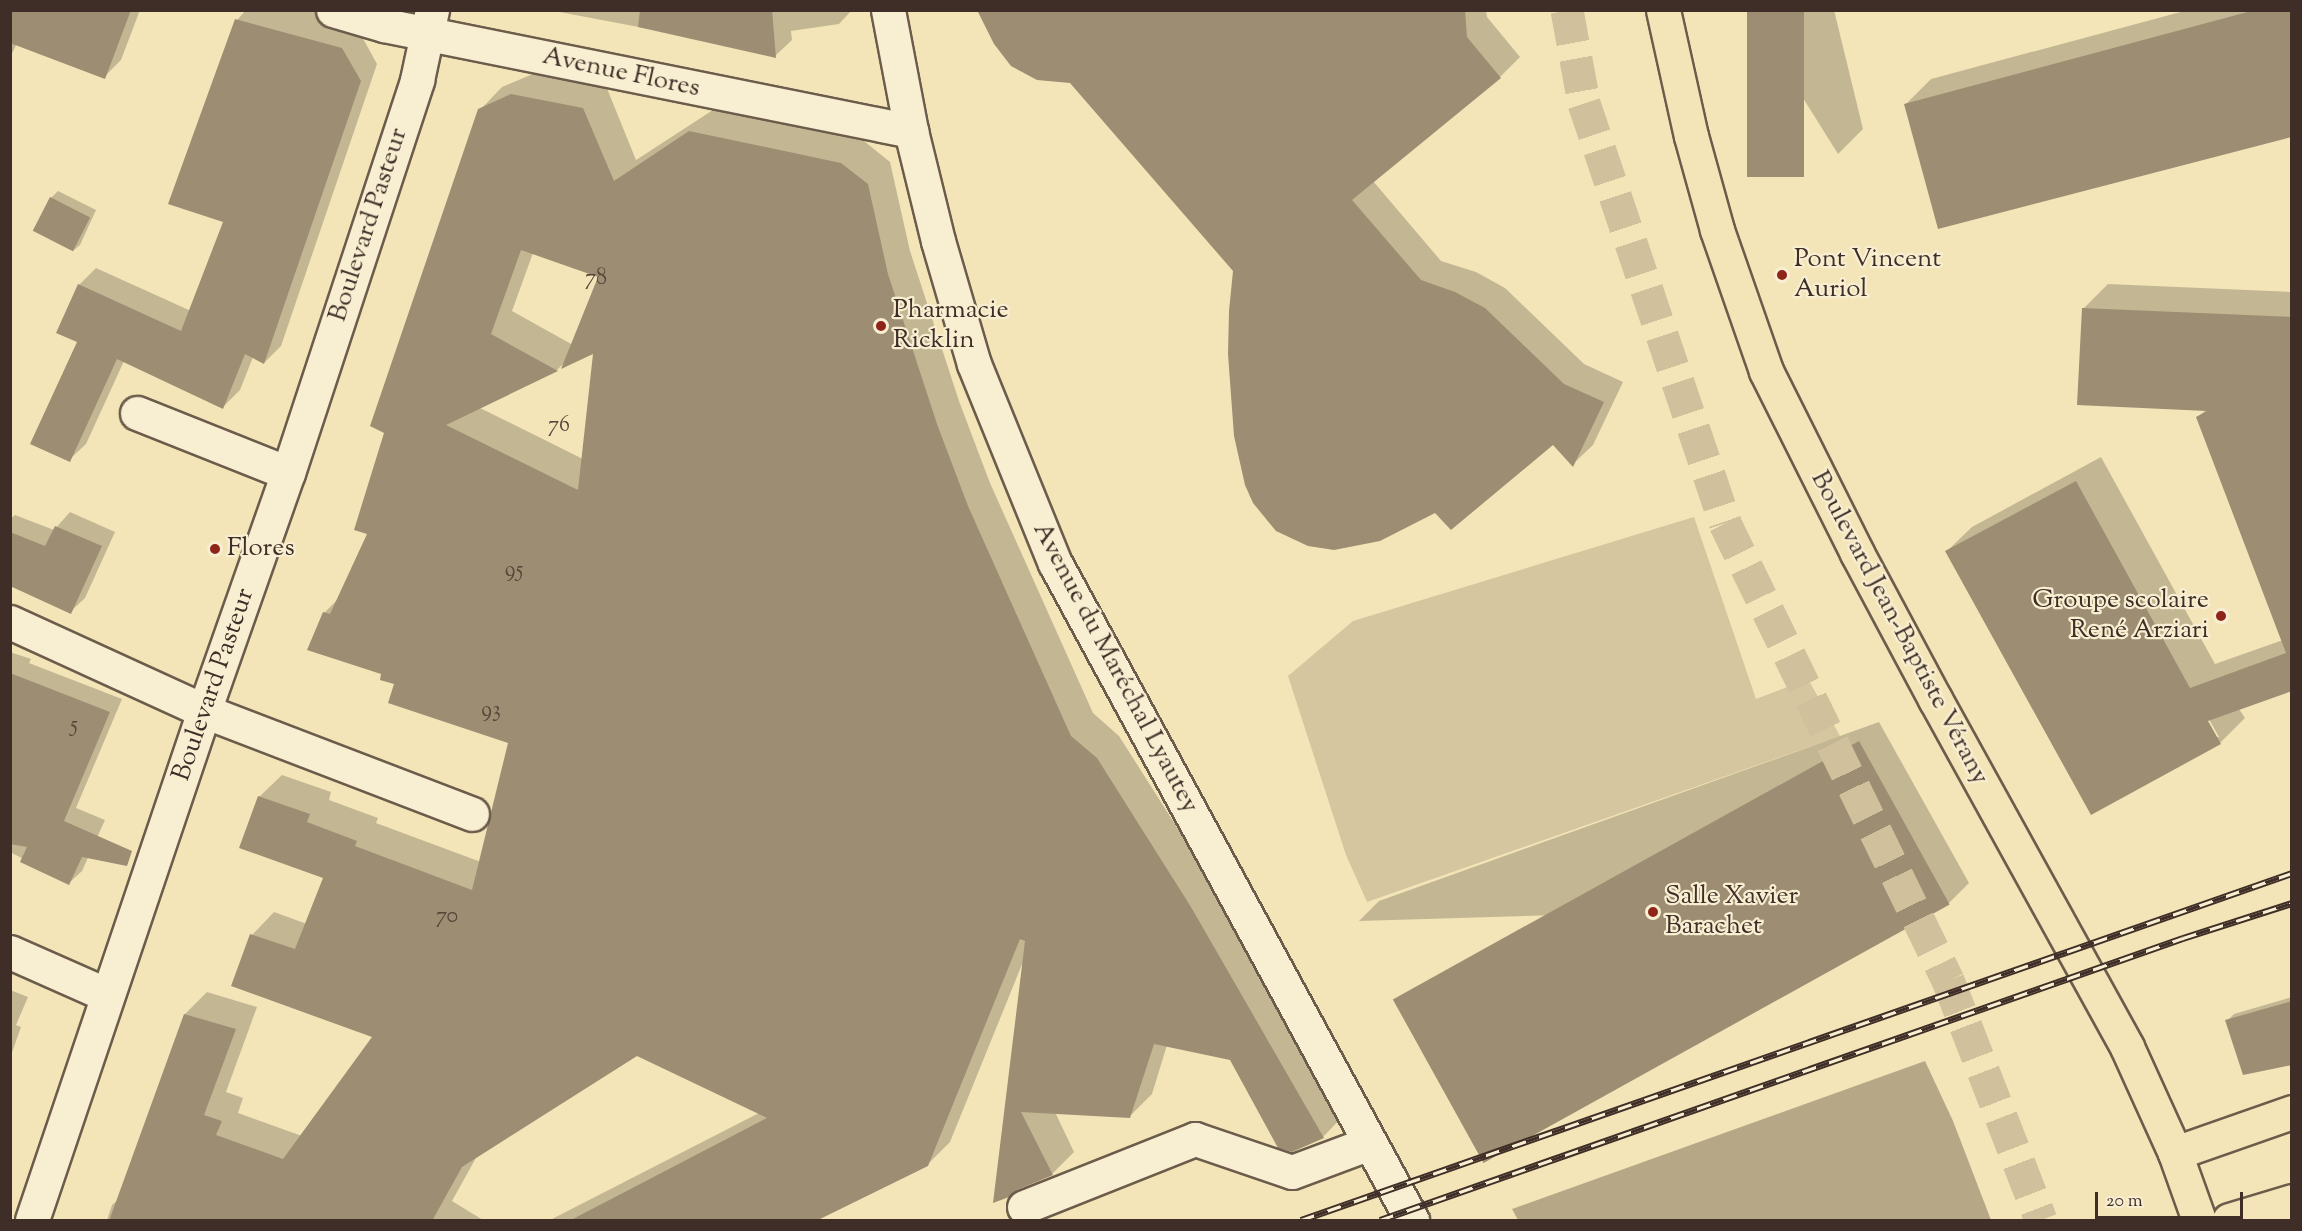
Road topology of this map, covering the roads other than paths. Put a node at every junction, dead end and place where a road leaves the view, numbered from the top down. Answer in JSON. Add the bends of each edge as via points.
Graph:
{"nodes":[{"id":1,"x":333,"y":10,"type":"edge"},
{"id":2,"x":888,"y":10,"type":"edge"},
{"id":3,"x":1664,"y":10,"type":"edge"},
{"id":4,"x":430,"y":22,"type":"edge"},
{"id":5,"x":911,"y":131,"type":"junction"},
{"id":6,"x":137,"y":413,"type":"dead end"},
{"id":7,"x":288,"y":473,"type":"junction"},
{"id":8,"x":10,"y":622,"type":"edge"},
{"id":9,"x":204,"y":711,"type":"junction"},
{"id":10,"x":472,"y":814,"type":"dead end"},
{"id":11,"x":10,"y":952,"type":"edge"},
{"id":12,"x":106,"y":995,"type":"junction"},
{"id":13,"x":2292,"y":1112,"type":"edge"},
{"id":14,"x":1370,"y":1143,"type":"junction"},
{"id":15,"x":2175,"y":1153,"type":"junction"},
{"id":16,"x":2292,"y":1201,"type":"edge"},
{"id":17,"x":1024,"y":1207,"type":"dead end"},
{"id":18,"x":32,"y":1221,"type":"edge"},
{"id":19,"x":1413,"y":1221,"type":"edge"},
{"id":20,"x":2199,"y":1221,"type":"edge"},
{"id":21,"x":2229,"y":1221,"type":"edge"}],
"edges":[{"from":1,"to":4,"type":"street","name":"Avenue Flores"},
{"from":2,"to":5,"type":"street","name":"Avenue du Maréchal Lyautey"},
{"from":3,"to":15,"type":"main road","name":"Boulevard Jean-Baptiste Vérany","via":[[1708,199],[1766,371],[1857,553],[2127,1047]]},
{"from":4,"to":5,"type":"street","name":"Avenue Flores"},
{"from":4,"to":7,"type":"street","name":"Boulevard Pasteur","via":[[417,80]]},
{"from":5,"to":14,"type":"street","name":"Avenue du Maréchal Lyautey","via":[[974,364],[1055,563]]},
{"from":6,"to":7,"type":"street"},
{"from":7,"to":9,"type":"street","name":"Boulevard Pasteur"},
{"from":8,"to":9,"type":"street"},
{"from":9,"to":10,"type":"street"},
{"from":9,"to":12,"type":"street","name":"Boulevard Pasteur"},
{"from":11,"to":12,"type":"street"},
{"from":12,"to":18,"type":"street","name":"Boulevard Pasteur"},
{"from":13,"to":15,"type":"main road"},
{"from":14,"to":17,"type":"street","via":[[1292,1172],[1195,1139]]},
{"from":14,"to":19,"type":"street","name":"Avenue du Maréchal Lyautey"},
{"from":15,"to":20,"type":"main road","name":"Boulevard Jean-Baptiste Vérany"},
{"from":16,"to":21,"type":"main road"}]}
